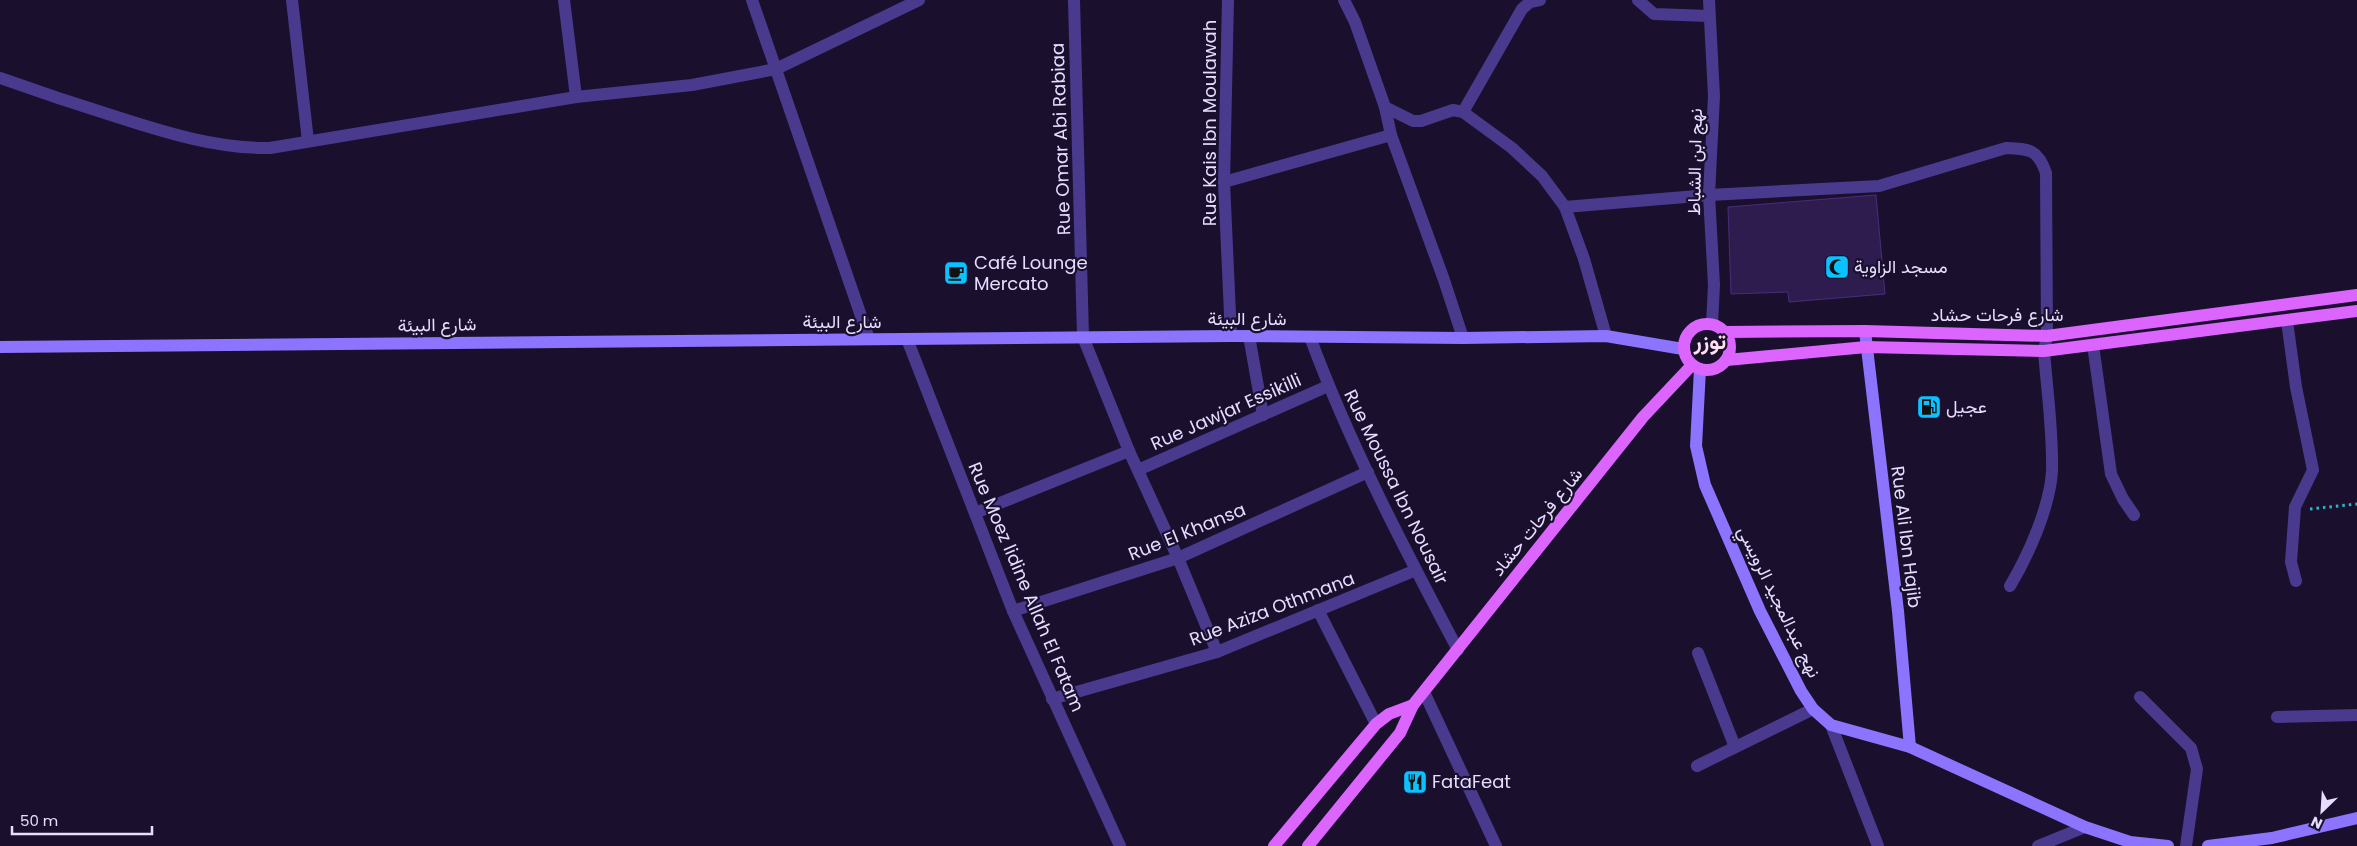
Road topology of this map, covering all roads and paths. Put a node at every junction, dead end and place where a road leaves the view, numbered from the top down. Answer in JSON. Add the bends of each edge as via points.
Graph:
{"nodes":[{"id":1,"x":292,"y":0,"type":"edge"},
{"id":2,"x":564,"y":0,"type":"edge"},
{"id":3,"x":752,"y":0,"type":"edge"},
{"id":4,"x":919,"y":0,"type":"edge"},
{"id":5,"x":1074,"y":0,"type":"edge"},
{"id":6,"x":1228,"y":0,"type":"edge"},
{"id":7,"x":1344,"y":0,"type":"edge"},
{"id":8,"x":1540,"y":0,"type":"edge"},
{"id":9,"x":1638,"y":0,"type":"edge"},
{"id":10,"x":1709,"y":0,"type":"edge"},
{"id":11,"x":1709,"y":16,"type":"junction"},
{"id":12,"x":776,"y":69,"type":"junction"},
{"id":13,"x":0,"y":78,"type":"edge"},
{"id":14,"x":576,"y":96,"type":"junction"},
{"id":15,"x":1385,"y":107,"type":"junction"},
{"id":16,"x":1464,"y":112,"type":"junction"},
{"id":17,"x":1391,"y":135,"type":"junction"},
{"id":18,"x":308,"y":141,"type":"junction"},
{"id":19,"x":1224,"y":182,"type":"junction"},
{"id":20,"x":1710,"y":195,"type":"junction"},
{"id":21,"x":1565,"y":207,"type":"junction"},
{"id":22,"x":2357,"y":295,"type":"edge"},
{"id":23,"x":2357,"y":311,"type":"edge"},
{"id":24,"x":2287,"y":321,"type":"junction"},
{"id":25,"x":1712,"y":324,"type":"junction"},
{"id":26,"x":1865,"y":331,"type":"junction"},
{"id":27,"x":1725,"y":332,"type":"junction"},
{"id":28,"x":1230,"y":336,"type":"junction"},
{"id":29,"x":1249,"y":336,"type":"junction"},
{"id":30,"x":1606,"y":336,"type":"junction"},
{"id":31,"x":2047,"y":336,"type":"junction"},
{"id":32,"x":1084,"y":337,"type":"junction"},
{"id":33,"x":1310,"y":337,"type":"junction"},
{"id":34,"x":1463,"y":338,"type":"junction"},
{"id":35,"x":869,"y":339,"type":"junction"},
{"id":36,"x":906,"y":339,"type":"junction"},
{"id":37,"x":2093,"y":345,"type":"junction"},
{"id":38,"x":0,"y":347,"type":"edge"},
{"id":39,"x":1866,"y":347,"type":"junction"},
{"id":40,"x":1683,"y":349,"type":"junction"},
{"id":41,"x":2044,"y":351,"type":"junction"},
{"id":42,"x":1727,"y":360,"type":"junction"},
{"id":43,"x":1696,"y":367,"type":"junction"},
{"id":44,"x":1328,"y":386,"type":"junction"},
{"id":45,"x":1263,"y":415,"type":"junction"},
{"id":46,"x":1130,"y":451,"type":"junction"},
{"id":47,"x":1138,"y":470,"type":"junction"},
{"id":48,"x":1368,"y":472,"type":"junction"},
{"id":49,"x":2357,"y":504,"type":"edge"},
{"id":50,"x":2295,"y":510,"type":"junction"},
{"id":51,"x":975,"y":514,"type":"junction"},
{"id":52,"x":2134,"y":515,"type":"dead end"},
{"id":53,"x":1178,"y":558,"type":"junction"},
{"id":54,"x":1416,"y":570,"type":"junction"},
{"id":55,"x":2296,"y":580,"type":"dead end"},
{"id":56,"x":2010,"y":586,"type":"dead end"},
{"id":57,"x":1318,"y":610,"type":"junction"},
{"id":58,"x":1013,"y":611,"type":"junction"},
{"id":59,"x":1458,"y":650,"type":"junction"},
{"id":60,"x":1217,"y":652,"type":"junction"},
{"id":61,"x":1698,"y":653,"type":"dead end"},
{"id":62,"x":1424,"y":692,"type":"junction"},
{"id":63,"x":2140,"y":697,"type":"dead end"},
{"id":64,"x":1052,"y":699,"type":"junction"},
{"id":65,"x":1414,"y":705,"type":"junction"},
{"id":66,"x":1813,"y":709,"type":"junction"},
{"id":67,"x":2357,"y":715,"type":"edge"},
{"id":68,"x":2276,"y":717,"type":"dead end"},
{"id":69,"x":1376,"y":724,"type":"junction"},
{"id":70,"x":1831,"y":725,"type":"junction"},
{"id":71,"x":1735,"y":747,"type":"junction"},
{"id":72,"x":1910,"y":747,"type":"junction"},
{"id":73,"x":1697,"y":766,"type":"dead end"},
{"id":74,"x":2357,"y":818,"type":"edge"},
{"id":75,"x":2085,"y":827,"type":"junction"},
{"id":76,"x":1120,"y":846,"type":"edge"},
{"id":77,"x":1274,"y":846,"type":"edge"},
{"id":78,"x":1308,"y":846,"type":"edge"},
{"id":79,"x":1496,"y":846,"type":"edge"},
{"id":80,"x":1878,"y":846,"type":"edge"},
{"id":81,"x":2038,"y":846,"type":"edge"},
{"id":82,"x":2168,"y":846,"type":"edge"},
{"id":83,"x":2186,"y":846,"type":"edge"},
{"id":84,"x":2208,"y":846,"type":"edge"}],
"edges":[{"from":1,"to":18,"type":"street"},
{"from":2,"to":14,"type":"street"},
{"from":3,"to":12,"type":"street"},
{"from":4,"to":12,"type":"street"},
{"from":5,"to":32,"type":"street","name":"Rue Omar Abi Rabiaa"},
{"from":6,"to":19,"type":"street","name":"Rue Kais Ibn Moulawah"},
{"from":7,"to":15,"type":"street"},
{"from":8,"to":16,"type":"street","via":[[1530,2],[1522,9]]},
{"from":9,"to":11,"type":"street","via":[[1654,14]]},
{"from":10,"to":11,"type":"street","name":"نهج ابن الشباط"},
{"from":11,"to":20,"type":"street","name":"نهج ابن الشباط","via":[[1714,96]]},
{"from":12,"to":14,"type":"street","via":[[692,85]]},
{"from":12,"to":35,"type":"street"},
{"from":13,"to":18,"type":"street","via":[[138,124],[202,141],[237,148],[270,148]]},
{"from":14,"to":18,"type":"street"},
{"from":15,"to":16,"type":"street","via":[[1421,122],[1453,110]]},
{"from":15,"to":17,"type":"street"},
{"from":16,"to":21,"type":"street","via":[[1512,148],[1542,176]]},
{"from":17,"to":19,"type":"street"},
{"from":17,"to":34,"type":"street"},
{"from":19,"to":28,"type":"street","name":"Rue Kais Ibn Moulawah"},
{"from":20,"to":21,"type":"street"},
{"from":20,"to":25,"type":"street","name":"نهج ابن الشباط","via":[[1714,284]]},
{"from":20,"to":31,"type":"street","via":[[1879,186],[2006,148],[2027,149],[2036,154],[2046,173]]},
{"from":21,"to":30,"type":"street"},
{"from":22,"to":31,"type":"main road","name":"شارع فرحات حشاد"},
{"from":23,"to":24,"type":"main road","name":"شارع فرحات حشاد"},
{"from":24,"to":37,"type":"main road","name":"شارع فرحات حشاد"},
{"from":24,"to":50,"type":"street","via":[[2313,470]]},
{"from":25,"to":27,"type":"main road"},
{"from":25,"to":40,"type":"main road","via":[[1697,325],[1691,329]]},
{"from":26,"to":27,"type":"main road","name":"شارع فرحات حشاد"},
{"from":26,"to":31,"type":"main road","name":"شارع فرحات حشاد"},
{"from":26,"to":39,"type":"main road","name":"Rue Ali Ibn Hajib"},
{"from":27,"to":42,"type":"main road","via":[[1730,345]]},
{"from":28,"to":29,"type":"main road","name":"شارع البيئة"},
{"from":28,"to":32,"type":"main road","name":"شارع البيئة"},
{"from":29,"to":33,"type":"main road","name":"شارع البيئة"},
{"from":29,"to":45,"type":"street"},
{"from":30,"to":34,"type":"main road","name":"شارع البيئة"},
{"from":30,"to":40,"type":"main road","name":"شارع البيئة"},
{"from":31,"to":41,"type":"street"},
{"from":32,"to":36,"type":"main road","name":"شارع البيئة"},
{"from":32,"to":46,"type":"street"},
{"from":33,"to":34,"type":"main road","name":"شارع البيئة"},
{"from":33,"to":44,"type":"street","name":"Rue Moussa Ibn Nousair"},
{"from":35,"to":36,"type":"main road","name":"شارع البيئة"},
{"from":35,"to":38,"type":"main road","name":"شارع البيئة"},
{"from":36,"to":51,"type":"street","name":"Rue Moez lidine Allah El Fatam"},
{"from":37,"to":41,"type":"main road","name":"شارع فرحات حشاد"},
{"from":37,"to":52,"type":"street","via":[[2111,474]]},
{"from":39,"to":41,"type":"main road","name":"شارع فرحات حشاد"},
{"from":39,"to":42,"type":"main road","name":"شارع فرحات حشاد"},
{"from":39,"to":72,"type":"main road","name":"Rue Ali Ibn Hajib","via":[[1898,612]]},
{"from":40,"to":43,"type":"main road"},
{"from":41,"to":56,"type":"street","via":[[2051,439],[2050,484],[2022,566]]},
{"from":42,"to":43,"type":"main road","via":[[1715,369]]},
{"from":43,"to":59,"type":"main road","name":"شارع فرحات حشاد","via":[[1643,417]]},
{"from":43,"to":66,"type":"main road","name":"نهج عبدالمجيد الرويسي","via":[[1696,446],[1705,486],[1760,611]]},
{"from":44,"to":45,"type":"street","name":"Rue Jawjar Essikilli"},
{"from":44,"to":48,"type":"street","name":"Rue Moussa Ibn Nousair"},
{"from":45,"to":47,"type":"street","name":"Rue Jawjar Essikilli"},
{"from":46,"to":47,"type":"street"},
{"from":46,"to":51,"type":"street","name":"Rue Jawjar Essikilli"},
{"from":47,"to":53,"type":"street"},
{"from":48,"to":53,"type":"street","name":"Rue El Khansa"},
{"from":48,"to":54,"type":"street","name":"Rue Moussa Ibn Nousair"},
{"from":49,"to":50,"type":"path"},
{"from":50,"to":55,"type":"street","via":[[2291,562]]},
{"from":51,"to":58,"type":"street","name":"Rue Moez lidine Allah El Fatam"},
{"from":53,"to":58,"type":"street","name":"Rue El Khansa"},
{"from":53,"to":60,"type":"street"},
{"from":54,"to":57,"type":"street","name":"Rue Aziza Othmana"},
{"from":54,"to":59,"type":"street","name":"Rue Moussa Ibn Nousair"},
{"from":57,"to":60,"type":"street","name":"Rue Aziza Othmana"},
{"from":57,"to":69,"type":"street"},
{"from":58,"to":64,"type":"street","name":"Rue Moez lidine Allah El Fatam"},
{"from":59,"to":62,"type":"main road","name":"شارع فرحات حشاد"},
{"from":60,"to":64,"type":"street","name":"Rue Aziza Othmana"},
{"from":61,"to":71,"type":"street"},
{"from":62,"to":65,"type":"main road","name":"شارع فرحات حشاد"},
{"from":62,"to":79,"type":"street"},
{"from":63,"to":83,"type":"street","via":[[2191,748],[2197,769]]},
{"from":64,"to":76,"type":"street","name":"Rue Moez lidine Allah El Fatam"},
{"from":65,"to":69,"type":"main road","via":[[1389,714]]},
{"from":65,"to":78,"type":"main road","name":"شارع فرحات حشاد","via":[[1400,733]]},
{"from":66,"to":70,"type":"main road","name":"نهج عبدالمجيد الرويسي"},
{"from":66,"to":71,"type":"street"},
{"from":67,"to":68,"type":"street"},
{"from":69,"to":77,"type":"main road"},
{"from":70,"to":72,"type":"main road","name":"نهج عبدالمجيد الرويسي"},
{"from":70,"to":80,"type":"street"},
{"from":71,"to":73,"type":"street"},
{"from":72,"to":75,"type":"main road","name":"نهج عبدالمجيد الرويسي"},
{"from":74,"to":84,"type":"main road","via":[[2272,838]]},
{"from":75,"to":81,"type":"street"},
{"from":75,"to":82,"type":"main road","name":"نهج عبدالمجيد الرويسي","via":[[2130,842]]}]}
